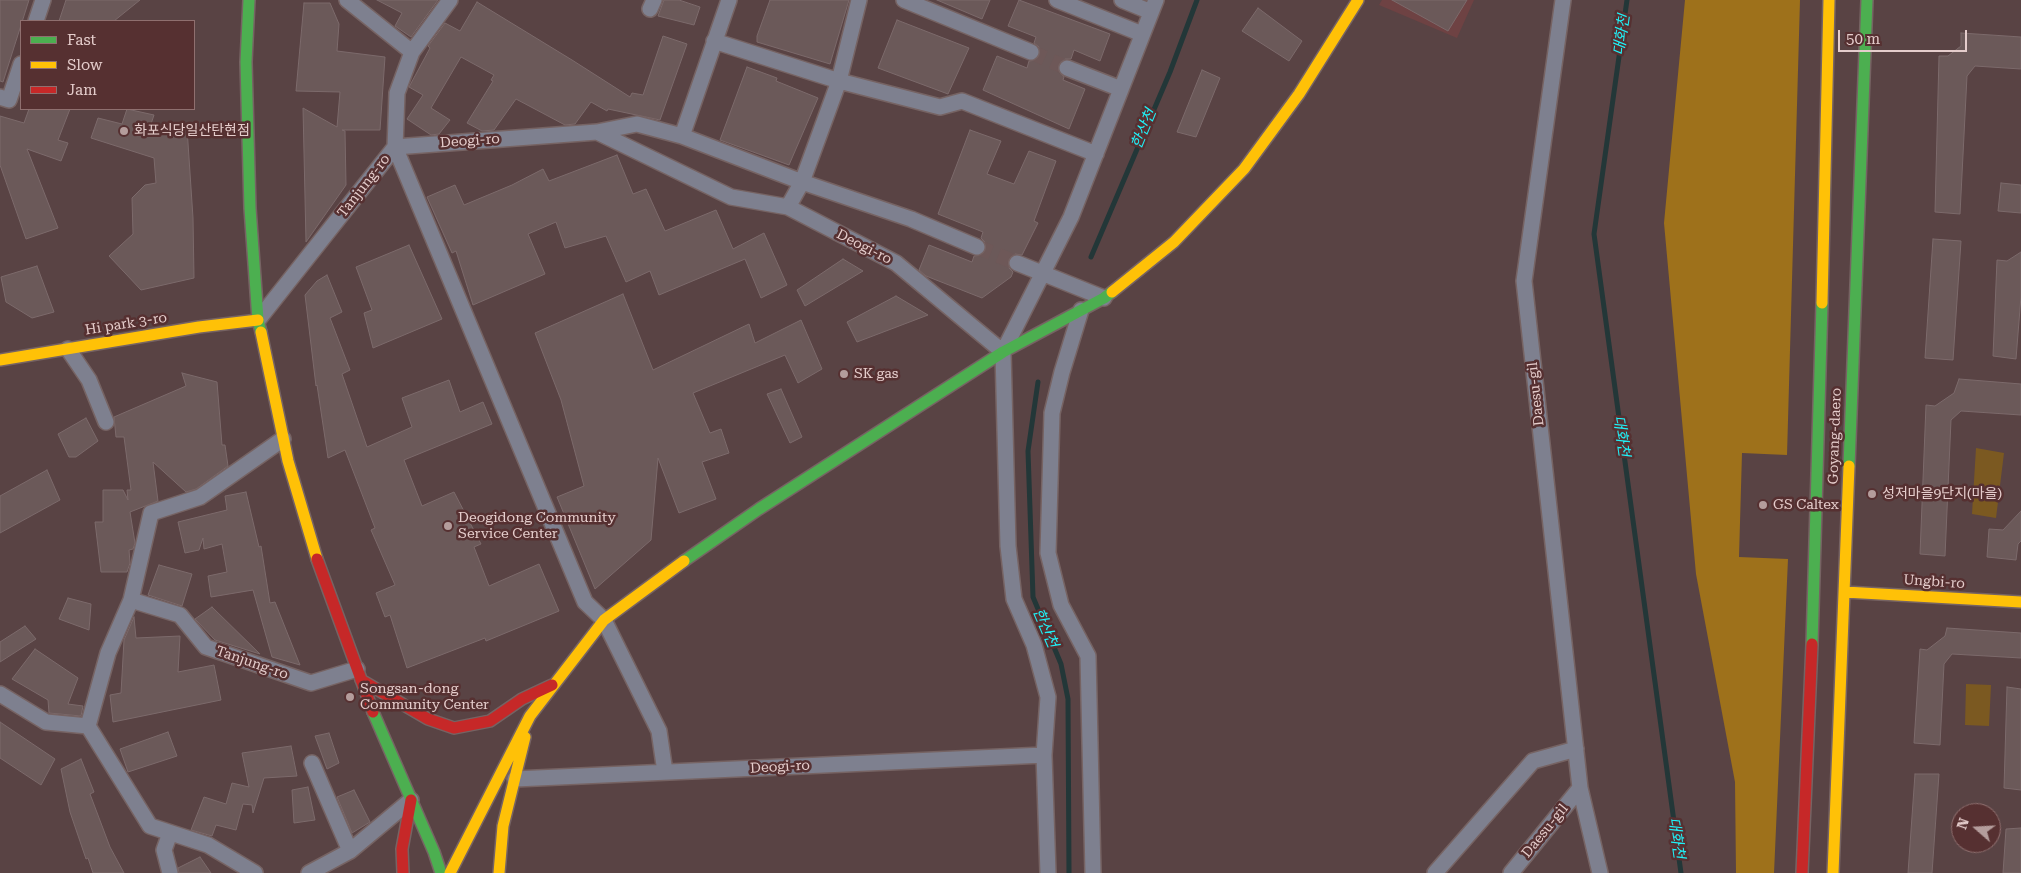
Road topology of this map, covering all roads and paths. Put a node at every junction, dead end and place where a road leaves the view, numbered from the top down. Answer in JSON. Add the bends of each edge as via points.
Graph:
{"nodes":[{"id":1,"x":43,"y":0,"type":"edge"},
{"id":2,"x":249,"y":0,"type":"edge"},
{"id":3,"x":347,"y":0,"type":"edge"},
{"id":4,"x":450,"y":0,"type":"edge"},
{"id":5,"x":729,"y":0,"type":"edge"},
{"id":6,"x":859,"y":0,"type":"edge"},
{"id":7,"x":904,"y":0,"type":"edge"},
{"id":8,"x":1057,"y":0,"type":"edge"},
{"id":9,"x":1122,"y":0,"type":"edge"},
{"id":10,"x":1358,"y":0,"type":"edge"},
{"id":11,"x":1563,"y":0,"type":"edge"},
{"id":12,"x":1829,"y":0,"type":"edge"},
{"id":13,"x":1868,"y":0,"type":"edge"},
{"id":14,"x":1154,"y":6,"type":"edge"},
{"id":15,"x":36,"y":20,"type":"edge"},
{"id":16,"x":1142,"y":34,"type":"junction"},
{"id":17,"x":714,"y":41,"type":"junction"},
{"id":18,"x":412,"y":52,"type":"junction"},
{"id":19,"x":1031,"y":52,"type":"tunnel mouth"},
{"id":20,"x":20,"y":67,"type":"edge"},
{"id":21,"x":1067,"y":68,"type":"tunnel mouth"},
{"id":22,"x":839,"y":81,"type":"junction"},
{"id":23,"x":1121,"y":89,"type":"junction"},
{"id":24,"x":0,"y":97,"type":"edge"},
{"id":25,"x":597,"y":132,"type":"junction"},
{"id":26,"x":682,"y":136,"type":"junction"},
{"id":27,"x":395,"y":146,"type":"junction"},
{"id":28,"x":1096,"y":154,"type":"junction"},
{"id":29,"x":802,"y":182,"type":"junction"},
{"id":30,"x":788,"y":207,"type":"junction"},
{"id":31,"x":977,"y":247,"type":"tunnel mouth"},
{"id":32,"x":1017,"y":263,"type":"tunnel mouth"},
{"id":33,"x":1042,"y":274,"type":"junction"},
{"id":34,"x":1104,"y":298,"type":"junction"},
{"id":35,"x":1081,"y":310,"type":"junction"},
{"id":36,"x":258,"y":320,"type":"junction"},
{"id":37,"x":68,"y":349,"type":"junction"},
{"id":38,"x":1003,"y":352,"type":"junction"},
{"id":39,"x":0,"y":360,"type":"edge"},
{"id":40,"x":106,"y":422,"type":"dead end"},
{"id":41,"x":283,"y":439,"type":"junction"},
{"id":42,"x":1845,"y":592,"type":"junction"},
{"id":43,"x":131,"y":600,"type":"junction"},
{"id":44,"x":2021,"y":602,"type":"edge"},
{"id":45,"x":604,"y":620,"type":"junction"},
{"id":46,"x":359,"y":675,"type":"junction"},
{"id":47,"x":554,"y":685,"type":"junction"},
{"id":48,"x":0,"y":694,"type":"edge"},
{"id":49,"x":530,"y":716,"type":"junction"},
{"id":50,"x":88,"y":726,"type":"junction"},
{"id":51,"x":1576,"y":749,"type":"junction"},
{"id":52,"x":1044,"y":755,"type":"junction"},
{"id":53,"x":312,"y":762,"type":"dead end"},
{"id":54,"x":665,"y":772,"type":"junction"},
{"id":55,"x":515,"y":779,"type":"junction"},
{"id":56,"x":1580,"y":788,"type":"junction"},
{"id":57,"x":410,"y":800,"type":"junction"},
{"id":58,"x":170,"y":833,"type":"junction"},
{"id":59,"x":350,"y":851,"type":"junction"},
{"id":60,"x":170,"y":873,"type":"edge"},
{"id":61,"x":255,"y":873,"type":"edge"},
{"id":62,"x":310,"y":873,"type":"edge"},
{"id":63,"x":403,"y":873,"type":"edge"},
{"id":64,"x":441,"y":873,"type":"edge"},
{"id":65,"x":450,"y":873,"type":"edge"},
{"id":66,"x":499,"y":873,"type":"edge"},
{"id":67,"x":1048,"y":873,"type":"edge"},
{"id":68,"x":1093,"y":873,"type":"edge"},
{"id":69,"x":1435,"y":873,"type":"edge"},
{"id":70,"x":1511,"y":873,"type":"edge"},
{"id":71,"x":1600,"y":873,"type":"edge"},
{"id":72,"x":1802,"y":873,"type":"edge"},
{"id":73,"x":1833,"y":873,"type":"edge"}],
"edges":[{"from":1,"to":15,"type":"street"},
{"from":2,"to":36,"type":"main road","via":[[246,62],[250,208]]},
{"from":3,"to":18,"type":"street"},
{"from":4,"to":18,"type":"street","name":"Tanjung-ro"},
{"from":5,"to":17,"type":"street"},
{"from":6,"to":22,"type":"street"},
{"from":7,"to":19,"type":"street"},
{"from":8,"to":16,"type":"street"},
{"from":9,"to":14,"type":"street"},
{"from":10,"to":34,"type":"main road","via":[[1300,94],[1244,169],[1174,242]]},
{"from":11,"to":51,"type":"street","name":"Daesu-gil","via":[[1524,281]]},
{"from":12,"to":72,"type":"main road","name":"Goyang-daero","via":[[1816,587]]},
{"from":13,"to":42,"type":"main road","name":"Goyang-daero"},
{"from":14,"to":16,"type":"street"},
{"from":16,"to":23,"type":"street"},
{"from":17,"to":22,"type":"street"},
{"from":17,"to":26,"type":"street"},
{"from":18,"to":27,"type":"street","name":"Tanjung-ro","via":[[398,93]]},
{"from":20,"to":24,"type":"street","via":[[9,100]]},
{"from":21,"to":23,"type":"street"},
{"from":22,"to":28,"type":"street","via":[[940,107],[962,101]]},
{"from":22,"to":29,"type":"street"},
{"from":23,"to":28,"type":"street"},
{"from":25,"to":26,"type":"street","via":[[637,124]]},
{"from":25,"to":27,"type":"street","name":"Deogi-ro"},
{"from":25,"to":30,"type":"street","name":"Deogi-ro","via":[[731,197]]},
{"from":26,"to":29,"type":"street"},
{"from":27,"to":36,"type":"street","name":"Tanjung-ro"},
{"from":27,"to":45,"type":"street","via":[[585,602]]},
{"from":28,"to":33,"type":"street","via":[[1071,217]]},
{"from":29,"to":30,"type":"street"},
{"from":29,"to":31,"type":"street","via":[[911,219]]},
{"from":30,"to":38,"type":"street","name":"Deogi-ro","via":[[896,263]]},
{"from":32,"to":33,"type":"street"},
{"from":33,"to":34,"type":"street"},
{"from":33,"to":38,"type":"street"},
{"from":34,"to":35,"type":"main road"},
{"from":35,"to":38,"type":"main road"},
{"from":35,"to":68,"type":"street","via":[[1052,413],[1048,554],[1061,605],[1088,656]]},
{"from":36,"to":37,"type":"main road","name":"Hi park 3-ro"},
{"from":36,"to":41,"type":"main road"},
{"from":37,"to":39,"type":"main road","name":"Hi park 3-ro"},
{"from":37,"to":40,"type":"street","via":[[89,380]]},
{"from":38,"to":45,"type":"main road","via":[[759,509]]},
{"from":38,"to":52,"type":"street","via":[[1008,546],[1014,599],[1034,645],[1048,697]]},
{"from":41,"to":43,"type":"street","via":[[200,497],[150,513]]},
{"from":41,"to":46,"type":"main road","via":[[308,533]]},
{"from":42,"to":44,"type":"main road","name":"Ungbi-ro"},
{"from":42,"to":73,"type":"main road","name":"Goyang-daero"},
{"from":43,"to":46,"type":"street","name":"Tanjung-ro","via":[[180,615],[206,647],[311,683]]},
{"from":43,"to":50,"type":"street","via":[[108,652]]},
{"from":45,"to":47,"type":"main road"},
{"from":45,"to":54,"type":"street","via":[[659,731]]},
{"from":46,"to":47,"type":"main road","via":[[428,719],[454,728],[490,721],[522,699]]},
{"from":46,"to":57,"type":"main road"},
{"from":47,"to":49,"type":"main road"},
{"from":48,"to":50,"type":"street","via":[[46,722]]},
{"from":49,"to":55,"type":"main road"},
{"from":49,"to":65,"type":"main road"},
{"from":50,"to":58,"type":"street","via":[[150,826]]},
{"from":51,"to":56,"type":"street","name":"Daesu-gil"},
{"from":51,"to":69,"type":"street","via":[[1533,761]]},
{"from":52,"to":54,"type":"street","name":"Deogi-ro"},
{"from":52,"to":67,"type":"street"},
{"from":53,"to":59,"type":"street"},
{"from":54,"to":55,"type":"street","name":"Deogi-ro"},
{"from":55,"to":66,"type":"main road","via":[[503,826]]},
{"from":56,"to":70,"type":"street","name":"Daesu-gil"},
{"from":56,"to":71,"type":"street","name":"Daesu-gil"},
{"from":57,"to":59,"type":"street"},
{"from":57,"to":63,"type":"main road","via":[[402,849]]},
{"from":57,"to":64,"type":"main road"},
{"from":58,"to":60,"type":"street","via":[[164,850]]},
{"from":58,"to":61,"type":"street","via":[[208,845]]},
{"from":59,"to":62,"type":"street"}]}
